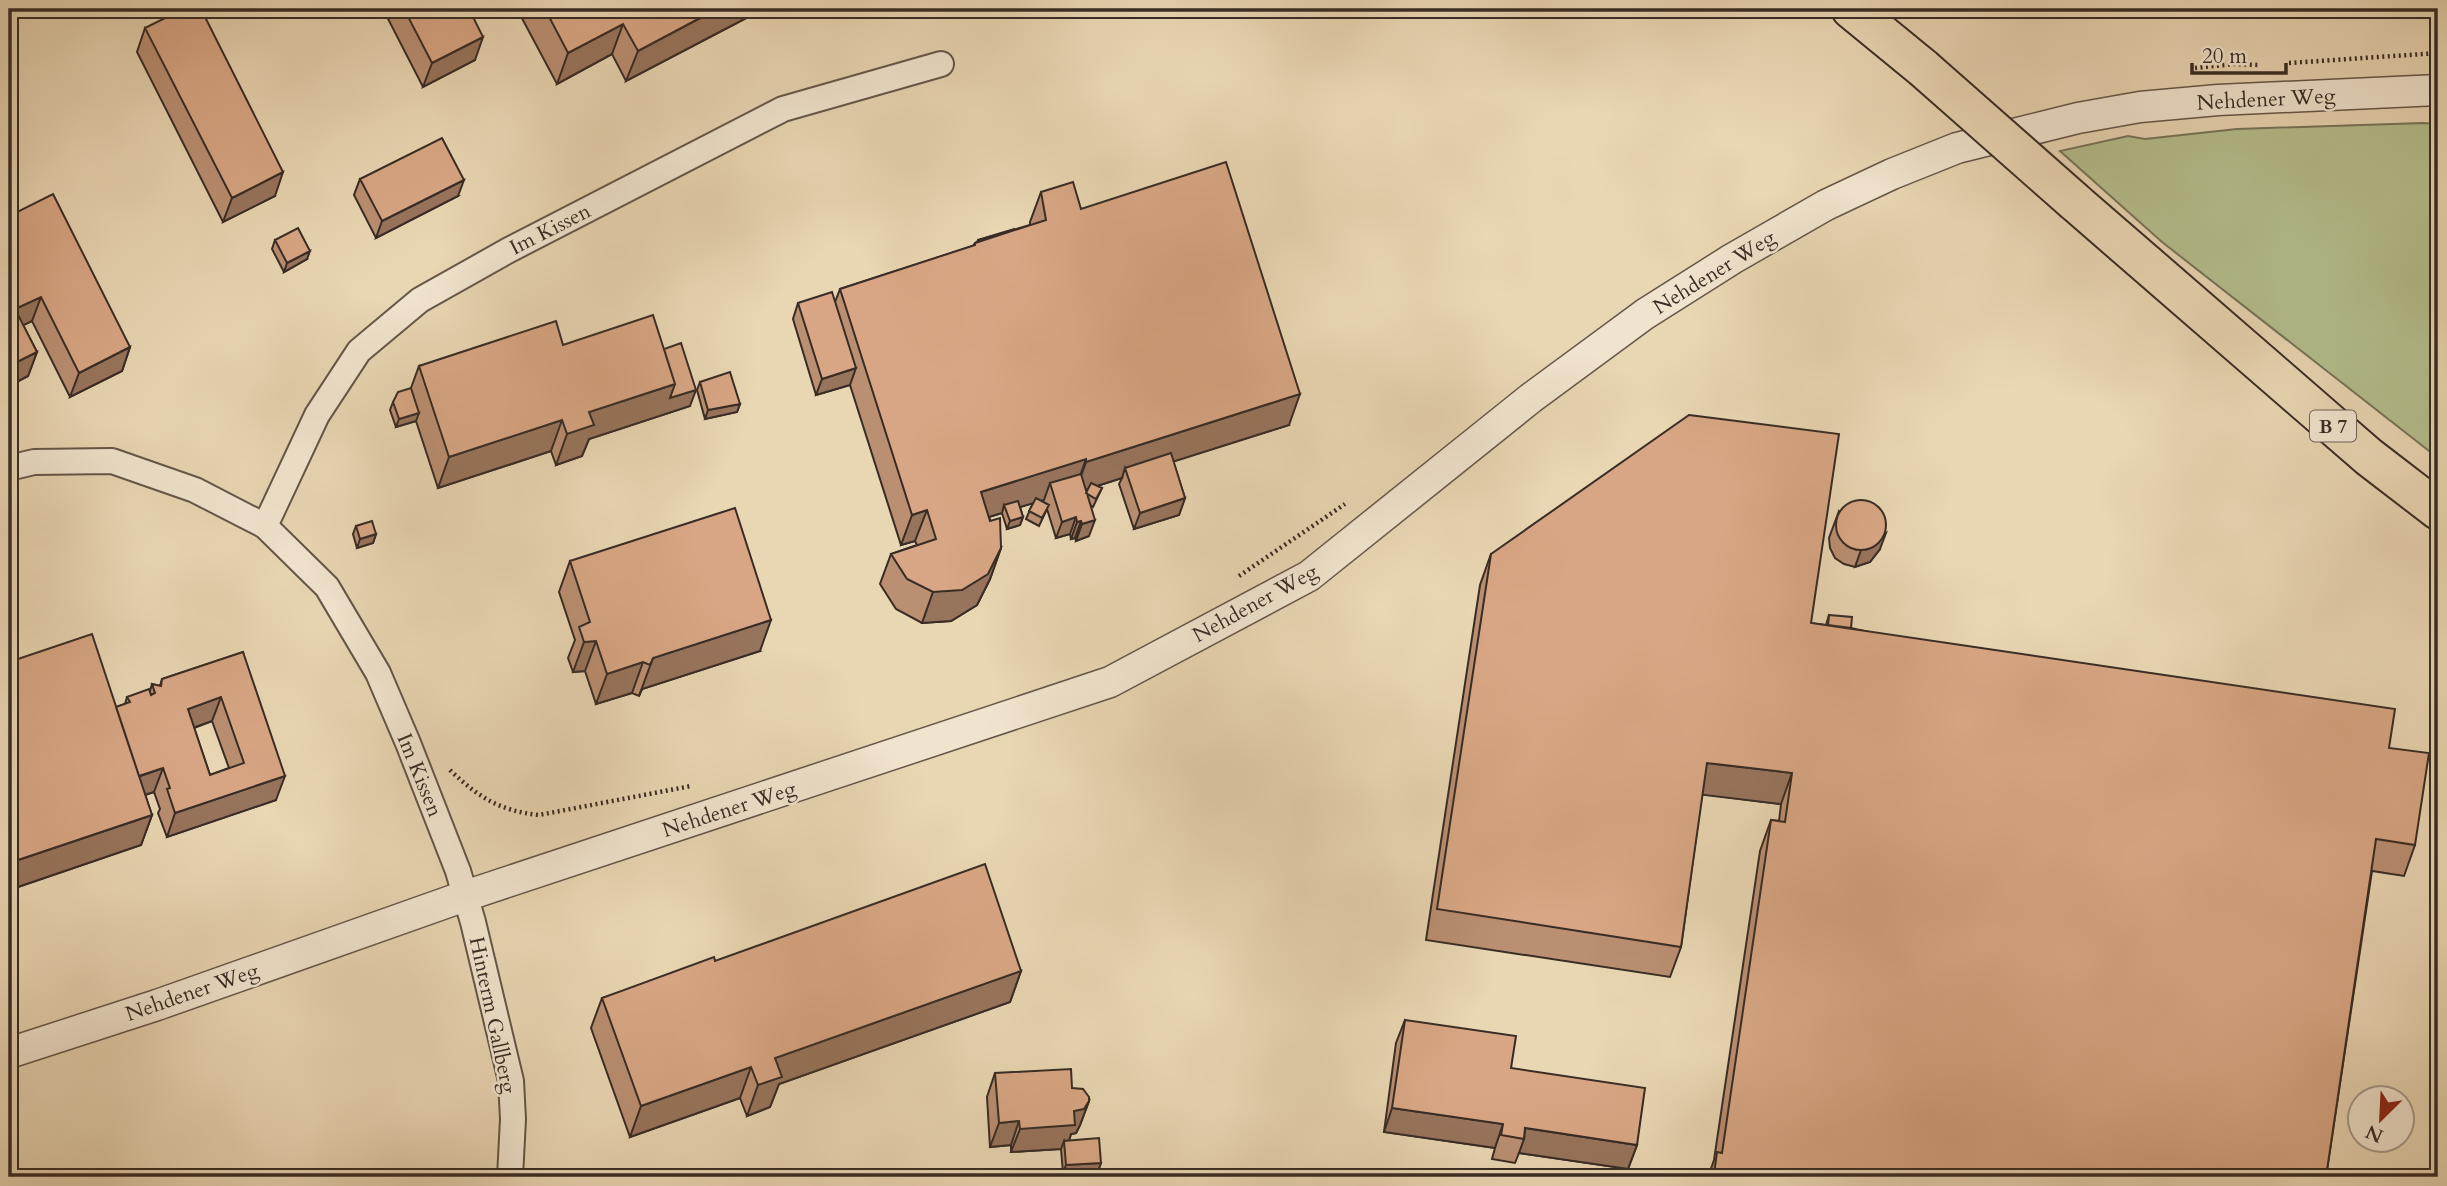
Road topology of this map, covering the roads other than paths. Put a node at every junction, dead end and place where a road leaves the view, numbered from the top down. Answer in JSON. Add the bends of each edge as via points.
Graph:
{"nodes":[{"id":1,"x":1851,"y":9,"type":"edge"},
{"id":2,"x":941,"y":64,"type":"dead end"},
{"id":3,"x":2438,"y":90,"type":"edge"},
{"id":4,"x":9,"y":468,"type":"edge"},
{"id":5,"x":2438,"y":510,"type":"edge"},
{"id":6,"x":265,"y":526,"type":"junction"},
{"id":7,"x":465,"y":896,"type":"junction"},
{"id":8,"x":9,"y":1052,"type":"edge"},
{"id":9,"x":510,"y":1177,"type":"edge"}],
"edges":[{"from":1,"to":5,"type":"main road","number":"B 7","bridge":true,"via":[[2369,457]]},
{"from":2,"to":6,"type":"street","name":"Im Kissen","via":[[783,109],[420,300],[359,351],[317,415]]},
{"from":3,"to":7,"type":"street","name":"Nehdener Weg","via":[[2140,107],[1957,148],[1892,174],[1826,205],[1645,314],[1531,398],[1309,576],[1110,682]]},
{"from":4,"to":6,"type":"street","name":"Im Kissen","via":[[34,462],[112,461],[195,490]]},
{"from":6,"to":7,"type":"street","name":"Im Kissen","via":[[327,587],[378,673]]},
{"from":7,"to":8,"type":"street","name":"Nehdener Weg"},
{"from":7,"to":9,"type":"street","name":"Hinterm Gallberg","via":[[511,1081]]}]}
